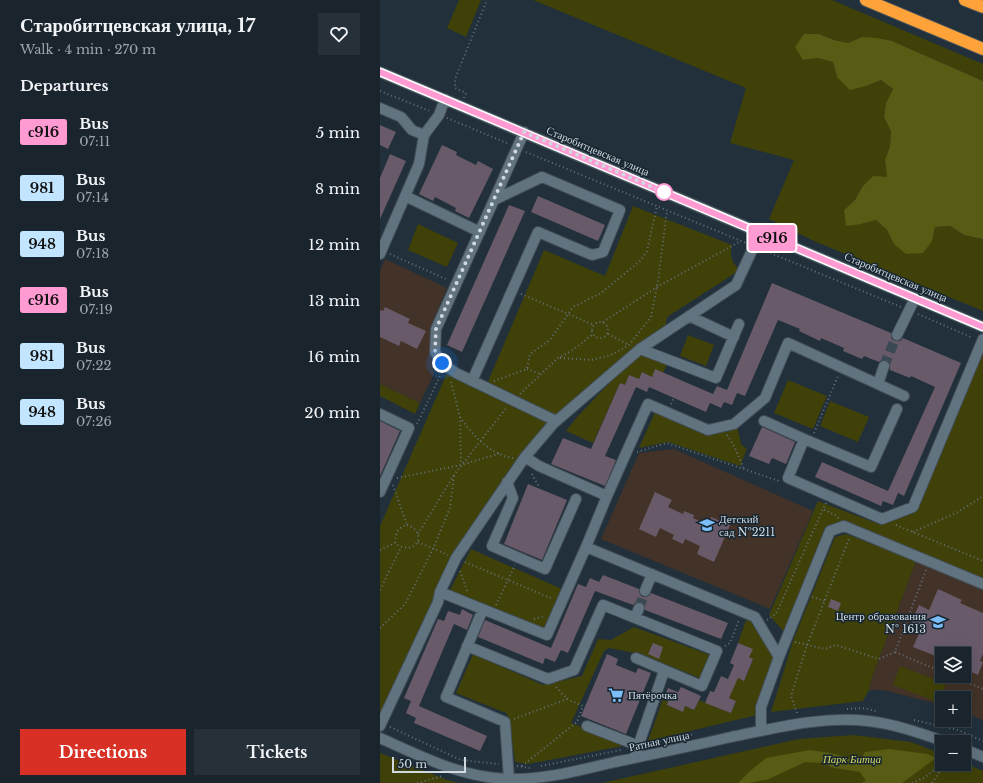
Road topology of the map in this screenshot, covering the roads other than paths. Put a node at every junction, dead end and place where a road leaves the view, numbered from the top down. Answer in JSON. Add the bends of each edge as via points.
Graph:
{"nodes":[{"id":1,"x":866,"y":0,"type":"edge"},
{"id":2,"x":968,"y":0,"type":"edge"},
{"id":3,"x":983,"y":8,"type":"edge"},
{"id":4,"x":983,"y":49,"type":"edge"},
{"id":5,"x":380,"y":72,"type":"edge"},
{"id":6,"x":445,"y":99,"type":"junction"},
{"id":7,"x":380,"y":108,"type":"edge"},
{"id":8,"x":524,"y":132,"type":"junction"},
{"id":9,"x":424,"y":136,"type":"junction"},
{"id":10,"x":406,"y":196,"type":"junction"},
{"id":11,"x":494,"y":200,"type":"junction"},
{"id":12,"x":480,"y":232,"type":"junction"},
{"id":13,"x":760,"y":233,"type":"junction"},
{"id":14,"x":381,"y":252,"type":"edge"},
{"id":15,"x":915,"y":298,"type":"junction"},
{"id":16,"x":689,"y":316,"type":"junction"},
{"id":17,"x":739,"y":324,"type":"dead end"},
{"id":18,"x":983,"y":327,"type":"edge"},
{"id":19,"x":897,"y":335,"type":"tunnel mouth"},
{"id":20,"x":734,"y":337,"type":"junction"},
{"id":21,"x":982,"y":340,"type":"edge"},
{"id":22,"x":640,"y":349,"type":"junction"},
{"id":23,"x":884,"y":366,"type":"tunnel mouth"},
{"id":24,"x":477,"y":383,"type":"junction"},
{"id":25,"x":878,"y":384,"type":"junction"},
{"id":26,"x":904,"y":396,"type":"dead end"},
{"id":27,"x":897,"y":409,"type":"dead end"},
{"id":28,"x":380,"y":414,"type":"edge"},
{"id":29,"x":556,"y":421,"type":"junction"},
{"id":30,"x":764,"y":422,"type":"dead end"},
{"id":31,"x":808,"y":440,"type":"junction"},
{"id":32,"x":525,"y":457,"type":"junction"},
{"id":33,"x":507,"y":482,"type":"junction"},
{"id":34,"x":380,"y":492,"type":"edge"},
{"id":35,"x":607,"y":496,"type":"junction"},
{"id":36,"x":576,"y":500,"type":"dead end"},
{"id":37,"x":586,"y":547,"type":"junction"},
{"id":38,"x":652,"y":574,"type":"junction"},
{"id":39,"x":983,"y":584,"type":"edge"},
{"id":40,"x":646,"y":591,"type":"tunnel mouth"},
{"id":41,"x":440,"y":592,"type":"junction"},
{"id":42,"x":639,"y":608,"type":"tunnel mouth"},
{"id":43,"x":488,"y":611,"type":"junction"},
{"id":44,"x":635,"y":618,"type":"junction"},
{"id":45,"x":467,"y":646,"type":"junction"},
{"id":46,"x":779,"y":656,"type":"junction"},
{"id":47,"x":636,"y":658,"type":"dead end"},
{"id":48,"x":664,"y":672,"type":"junction"},
{"id":49,"x":381,"y":725,"type":"edge"},
{"id":50,"x":588,"y":726,"type":"dead end"},
{"id":51,"x":761,"y":731,"type":"junction"},
{"id":52,"x":380,"y":738,"type":"edge"},
{"id":53,"x":935,"y":738,"type":"edge"},
{"id":54,"x":639,"y":746,"type":"junction"},
{"id":55,"x":971,"y":752,"type":"edge"},
{"id":56,"x":983,"y":757,"type":"edge"},
{"id":57,"x":634,"y":758,"type":"junction"},
{"id":58,"x":509,"y":779,"type":"junction"}],
"edges":[{"from":1,"to":4,"type":"highway"},
{"from":2,"to":3,"type":"highway"},
{"from":5,"to":6,"type":"street","name":"Старобитцевская улица"},
{"from":6,"to":8,"type":"street","name":"Старобитцевская улица"},
{"from":6,"to":9,"type":"street","via":[[439,115]]},
{"from":7,"to":9,"type":"street","via":[[401,116],[412,130]]},
{"from":8,"to":11,"type":"street"},
{"from":8,"to":13,"type":"street","name":"Старобитцевская улица"},
{"from":9,"to":10,"type":"street","via":[[419,164]]},
{"from":10,"to":12,"type":"street"},
{"from":10,"to":14,"type":"street"},
{"from":11,"to":12,"type":"street"},
{"from":11,"to":24,"type":"street","via":[[542,177],[620,210],[603,252],[592,255],[538,232],[512,290]]},
{"from":12,"to":24,"type":"street","via":[[436,329],[435,352],[445,365]]},
{"from":13,"to":15,"type":"street","name":"Старобитцевская улица"},
{"from":13,"to":16,"type":"street","via":[[736,285]]},
{"from":15,"to":18,"type":"street","name":"Старобитцевская улица"},
{"from":15,"to":19,"type":"street"},
{"from":16,"to":20,"type":"street"},
{"from":16,"to":22,"type":"street"},
{"from":17,"to":20,"type":"street"},
{"from":20,"to":22,"type":"street","via":[[716,378]]},
{"from":21,"to":31,"type":"street","via":[[913,507],[882,519],[788,478]]},
{"from":22,"to":29,"type":"street"},
{"from":23,"to":25,"type":"street"},
{"from":24,"to":29,"type":"street"},
{"from":25,"to":26,"type":"street"},
{"from":25,"to":35,"type":"street","via":[[788,343],[765,398],[734,424],[708,430],[648,404]]},
{"from":27,"to":31,"type":"street","via":[[871,467]]},
{"from":28,"to":34,"type":"street","via":[[409,428]]},
{"from":29,"to":32,"type":"street"},
{"from":30,"to":31,"type":"street"},
{"from":32,"to":33,"type":"street"},
{"from":32,"to":35,"type":"street","via":[[539,466]]},
{"from":33,"to":36,"type":"street","via":[[513,498],[492,546],[545,569]]},
{"from":33,"to":41,"type":"street","via":[[456,558]]},
{"from":35,"to":37,"type":"street"},
{"from":37,"to":38,"type":"street"},
{"from":37,"to":43,"type":"street","via":[[547,635]]},
{"from":38,"to":40,"type":"street"},
{"from":38,"to":46,"type":"street","via":[[755,618]]},
{"from":39,"to":46,"type":"street","via":[[844,526],[830,531]]},
{"from":41,"to":43,"type":"street"},
{"from":41,"to":49,"type":"street","via":[[438,602]]},
{"from":42,"to":44,"type":"street"},
{"from":43,"to":45,"type":"street"},
{"from":44,"to":45,"type":"street","via":[[603,605],[574,670],[548,679]]},
{"from":44,"to":48,"type":"street","via":[[717,651],[702,686]]},
{"from":45,"to":58,"type":"street","via":[[446,697],[505,722]]},
{"from":46,"to":51,"type":"street","via":[[761,707]]},
{"from":47,"to":48,"type":"street"},
{"from":48,"to":54,"type":"street"},
{"from":50,"to":54,"type":"street"},
{"from":51,"to":53,"type":"street","name":"Ратная улица","via":[[815,721],[842,720],[898,726]]},
{"from":51,"to":57,"type":"street","name":"Ратная улица"},
{"from":52,"to":58,"type":"street","name":"Ратная улица","via":[[458,771]]},
{"from":54,"to":57,"type":"street"},
{"from":55,"to":56,"type":"street"},
{"from":57,"to":58,"type":"street","name":"Ратная улица","via":[[552,776]]}]}
